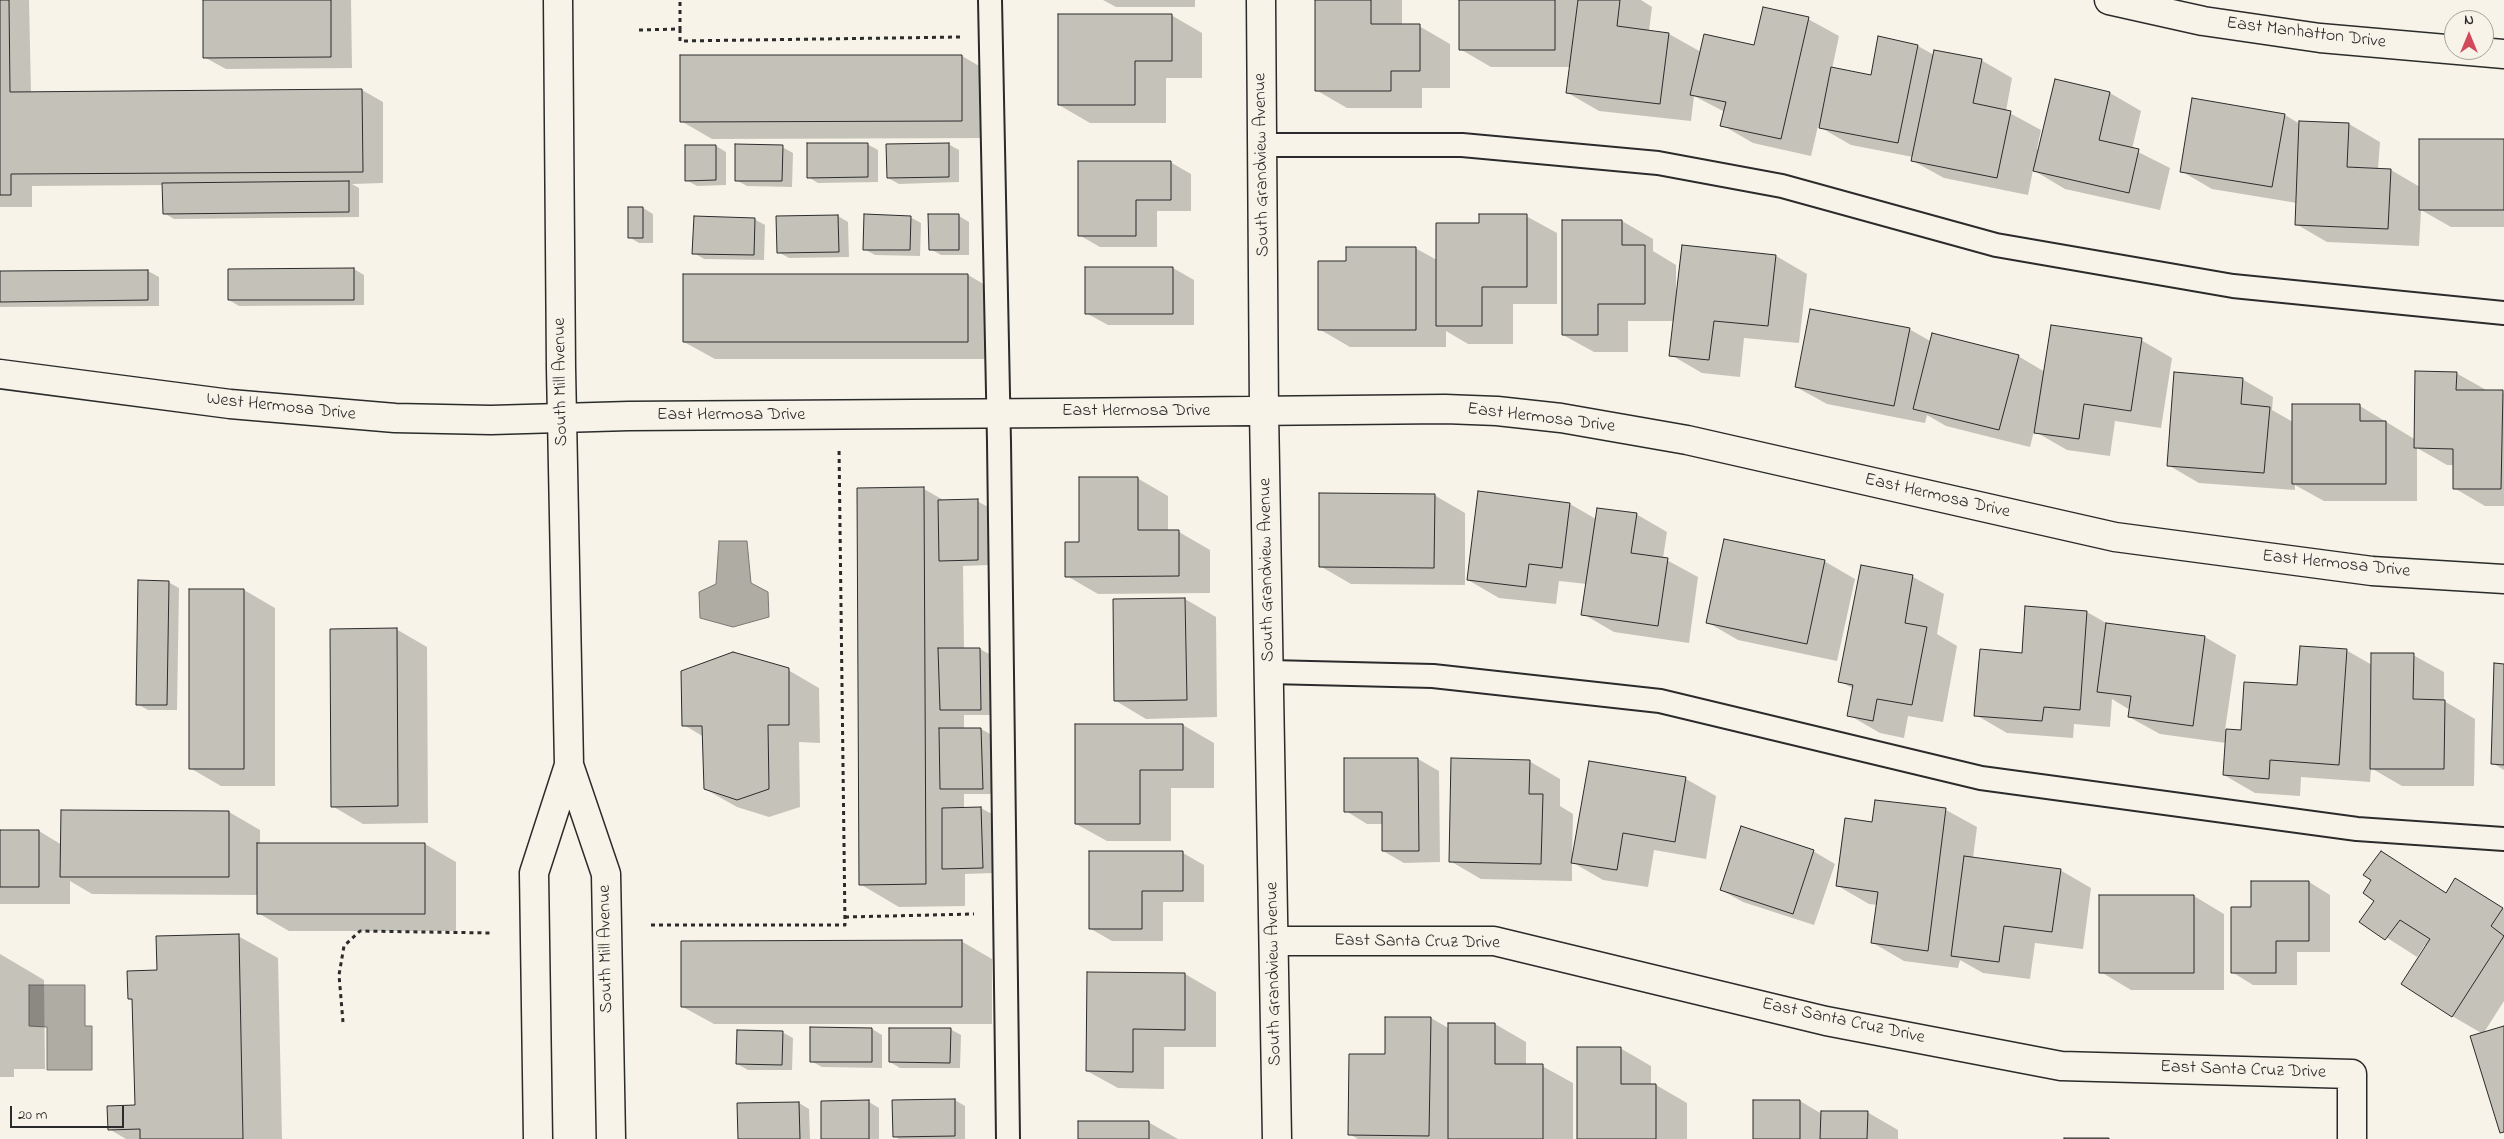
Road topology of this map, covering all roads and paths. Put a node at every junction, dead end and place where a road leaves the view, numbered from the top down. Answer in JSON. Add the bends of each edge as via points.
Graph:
{"nodes":[{"id":1,"x":558,"y":0,"type":"edge"},
{"id":2,"x":680,"y":0,"type":"edge"},
{"id":3,"x":990,"y":0,"type":"edge"},
{"id":4,"x":1261,"y":0,"type":"edge"},
{"id":5,"x":2109,"y":0,"type":"edge"},
{"id":6,"x":639,"y":30,"type":"dead end"},
{"id":7,"x":680,"y":30,"type":"junction"},
{"id":8,"x":990,"y":37,"type":"junction"},
{"id":9,"x":2504,"y":54,"type":"edge"},
{"id":10,"x":1264,"y":145,"type":"junction"},
{"id":11,"x":2504,"y":313,"type":"edge"},
{"id":12,"x":0,"y":374,"type":"edge"},
{"id":13,"x":1264,"y":411,"type":"junction"},
{"id":14,"x":998,"y":413,"type":"junction"},
{"id":15,"x":563,"y":418,"type":"junction"},
{"id":16,"x":839,"y":444,"type":"dead end"},
{"id":17,"x":2504,"y":579,"type":"edge"},
{"id":18,"x":1270,"y":672,"type":"junction"},
{"id":19,"x":569,"y":765,"type":"junction"},
{"id":20,"x":2504,"y":839,"type":"edge"},
{"id":21,"x":1005,"y":914,"type":"junction"},
{"id":22,"x":845,"y":917,"type":"junction"},
{"id":23,"x":651,"y":925,"type":"dead end"},
{"id":24,"x":490,"y":933,"type":"dead end"},
{"id":25,"x":1274,"y":941,"type":"junction"},
{"id":26,"x":343,"y":1022,"type":"dead end"},
{"id":27,"x":538,"y":1139,"type":"edge"},
{"id":28,"x":611,"y":1139,"type":"edge"},
{"id":29,"x":1008,"y":1139,"type":"edge"},
{"id":30,"x":1277,"y":1139,"type":"edge"},
{"id":31,"x":2352,"y":1139,"type":"edge"}],
"edges":[{"from":1,"to":15,"type":"street","name":"South Mill Avenue"},
{"from":2,"to":7,"type":"path"},
{"from":3,"to":8,"type":"lane"},
{"from":4,"to":10,"type":"street","name":"South Grandview Avenue"},
{"from":5,"to":9,"type":"street","name":"East Manhatton Drive","via":[[2203,21],[2320,38]]},
{"from":6,"to":7,"type":"path"},
{"from":7,"to":8,"type":"path","via":[[680,42]]},
{"from":8,"to":14,"type":"lane"},
{"from":10,"to":11,"type":"lane","via":[[1462,145],[1658,163],[1782,186],[1996,245],[2233,286]]},
{"from":10,"to":13,"type":"street","name":"South Grandview Avenue"},
{"from":12,"to":15,"type":"street","name":"West Hermosa Drive","via":[[295,411],[405,418]]},
{"from":13,"to":14,"type":"street","name":"East Hermosa Drive"},
{"from":13,"to":17,"type":"street","name":"East Hermosa Drive","via":[[1445,409],[1561,418],[1687,440],[2115,537],[2372,571]]},
{"from":13,"to":18,"type":"street","name":"South Grandview Avenue"},
{"from":14,"to":15,"type":"street","name":"East Hermosa Drive"},
{"from":14,"to":21,"type":"lane"},
{"from":15,"to":19,"type":"street","name":"South Mill Avenue"},
{"from":16,"to":22,"type":"path"},
{"from":18,"to":20,"type":"lane","via":[[1432,676],[1660,701],[1981,778],[2358,829]]},
{"from":18,"to":25,"type":"street","name":"South Grandview Avenue"},
{"from":19,"to":27,"type":"street","name":"South Mill Avenue","via":[[534,873]]},
{"from":19,"to":28,"type":"street","name":"South Mill Avenue","via":[[606,874]]},
{"from":21,"to":22,"type":"path"},
{"from":21,"to":29,"type":"lane"},
{"from":22,"to":23,"type":"path","via":[[845,925]]},
{"from":24,"to":26,"type":"path","via":[[360,931],[344,946],[339,975]]},
{"from":25,"to":30,"type":"street","name":"South Grandview Avenue"},
{"from":25,"to":31,"type":"street","name":"East Santa Cruz Drive","via":[[1494,941],[1826,1021],[2061,1066],[2352,1074]]}]}
